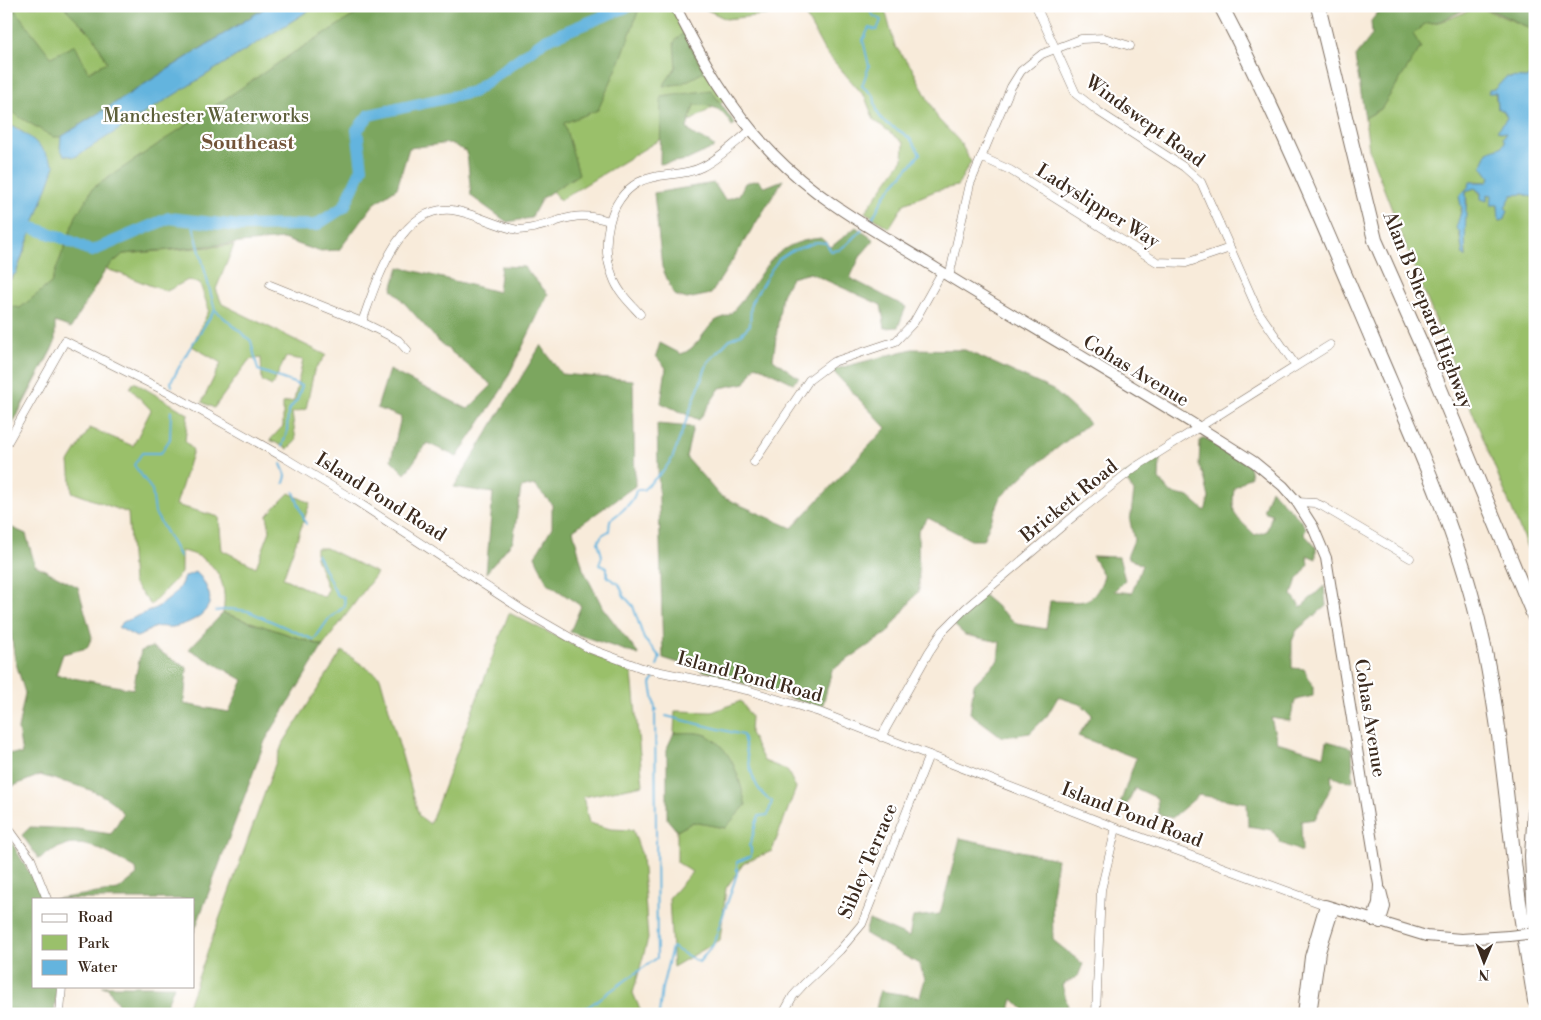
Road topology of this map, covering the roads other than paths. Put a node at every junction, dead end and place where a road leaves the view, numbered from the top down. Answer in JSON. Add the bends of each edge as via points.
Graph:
{"nodes":[{"id":1,"x":675,"y":6,"type":"edge"},
{"id":2,"x":1036,"y":6,"type":"edge"},
{"id":3,"x":1221,"y":6,"type":"edge"},
{"id":4,"x":1318,"y":6,"type":"edge"},
{"id":5,"x":1130,"y":46,"type":"dead end"},
{"id":6,"x":1054,"y":49,"type":"junction"},
{"id":7,"x":751,"y":130,"type":"junction"},
{"id":8,"x":981,"y":158,"type":"junction"},
{"id":9,"x":609,"y":222,"type":"junction"},
{"id":10,"x":1230,"y":248,"type":"junction"},
{"id":11,"x":946,"y":274,"type":"junction"},
{"id":12,"x":270,"y":285,"type":"dead end"},
{"id":13,"x":640,"y":314,"type":"dead end"},
{"id":14,"x":362,"y":322,"type":"junction"},
{"id":15,"x":1330,"y":345,"type":"dead end"},
{"id":16,"x":407,"y":350,"type":"dead end"},
{"id":17,"x":1296,"y":366,"type":"junction"},
{"id":18,"x":1197,"y":428,"type":"junction"},
{"id":19,"x":6,"y":445,"type":"edge"},
{"id":20,"x":754,"y":462,"type":"dead end"},
{"id":21,"x":1297,"y":502,"type":"junction"},
{"id":22,"x":1410,"y":558,"type":"dead end"},
{"id":23,"x":1535,"y":618,"type":"edge"},
{"id":24,"x":881,"y":737,"type":"junction"},
{"id":25,"x":929,"y":755,"type":"junction"},
{"id":26,"x":1535,"y":809,"type":"edge"},
{"id":27,"x":6,"y":824,"type":"edge"},
{"id":28,"x":1116,"y":828,"type":"junction"},
{"id":29,"x":47,"y":898,"type":"edge"},
{"id":30,"x":1329,"y":906,"type":"junction"},
{"id":31,"x":1535,"y":921,"type":"edge"},
{"id":32,"x":1376,"y":922,"type":"junction"},
{"id":33,"x":1535,"y":933,"type":"edge"},
{"id":34,"x":62,"y":988,"type":"edge"},
{"id":35,"x":1535,"y":1002,"type":"edge"},
{"id":36,"x":60,"y":1014,"type":"edge"},
{"id":37,"x":783,"y":1014,"type":"edge"},
{"id":38,"x":1096,"y":1014,"type":"edge"},
{"id":39,"x":1303,"y":1014,"type":"edge"},
{"id":40,"x":1311,"y":1014,"type":"edge"}],
"edges":[{"from":1,"to":7,"type":"street","name":"Cohas Avenue","via":[[712,75]]},
{"from":2,"to":6,"type":"street","name":"Windswept Road"},
{"from":3,"to":35,"type":"highway","via":[[1276,116],[1356,301],[1439,499],[1467,578],[1494,700]]},
{"from":4,"to":23,"type":"highway","name":"Alan B Shepard Highway","via":[[1375,240]]},
{"from":5,"to":6,"type":"street","via":[[1096,37]]},
{"from":6,"to":8,"type":"street","via":[[1034,59],[1016,78]]},
{"from":6,"to":10,"type":"street","name":"Windswept Road","via":[[1071,86],[1083,101],[1184,167],[1201,182]]},
{"from":7,"to":9,"type":"street","via":[[702,168],[640,182],[616,206]]},
{"from":7,"to":11,"type":"street","name":"Cohas Avenue","via":[[812,188]]},
{"from":8,"to":10,"type":"street","name":"Ladyslipper Way","via":[[1010,170],[1157,262],[1186,263]]},
{"from":8,"to":11,"type":"street"},
{"from":9,"to":13,"type":"street","via":[[606,240],[613,277]]},
{"from":9,"to":14,"type":"street","via":[[592,216],[567,216],[518,230],[449,210],[423,217],[408,228],[392,250]]},
{"from":10,"to":17,"type":"street","name":"Windswept Road","via":[[1258,311]]},
{"from":11,"to":18,"type":"street","name":"Cohas Avenue"},
{"from":11,"to":20,"type":"street","via":[[914,322],[896,341],[833,362],[809,380]]},
{"from":12,"to":14,"type":"street"},
{"from":14,"to":16,"type":"street","via":[[398,340]]},
{"from":15,"to":17,"type":"street","name":"Brickett Road"},
{"from":17,"to":18,"type":"street","name":"Brickett Road"},
{"from":18,"to":21,"type":"street","name":"Cohas Avenue","via":[[1254,462]]},
{"from":18,"to":24,"type":"street","name":"Brickett Road","via":[[1107,488],[954,619],[929,652]]},
{"from":19,"to":24,"type":"street","name":"Island Pond Road","via":[[64,341],[169,393],[285,458],[356,500],[524,611],[588,648],[642,668],[779,699]]},
{"from":21,"to":22,"type":"street","via":[[1322,506]]},
{"from":21,"to":32,"type":"street","name":"Cohas Avenue","via":[[1320,542],[1329,574],[1379,885]]},
{"from":24,"to":25,"type":"street","name":"Island Pond Road"},
{"from":25,"to":28,"type":"street","name":"Island Pond Road"},
{"from":25,"to":37,"type":"street","name":"Sibley Terrace","via":[[862,924],[798,990]]},
{"from":26,"to":31,"type":"highway","via":[[1532,856]]},
{"from":27,"to":29,"type":"street","via":[[31,859]]},
{"from":28,"to":30,"type":"street","name":"Island Pond Road"},
{"from":28,"to":38,"type":"street","via":[[1101,890]]},
{"from":30,"to":32,"type":"street","name":"Island Pond Road"},
{"from":30,"to":39,"type":"street","via":[[1310,958]]},
{"from":30,"to":40,"type":"street"},
{"from":32,"to":33,"type":"street","name":"Island Pond Road","bridge":true,"via":[[1444,938]]},
{"from":34,"to":36,"type":"street"}]}
